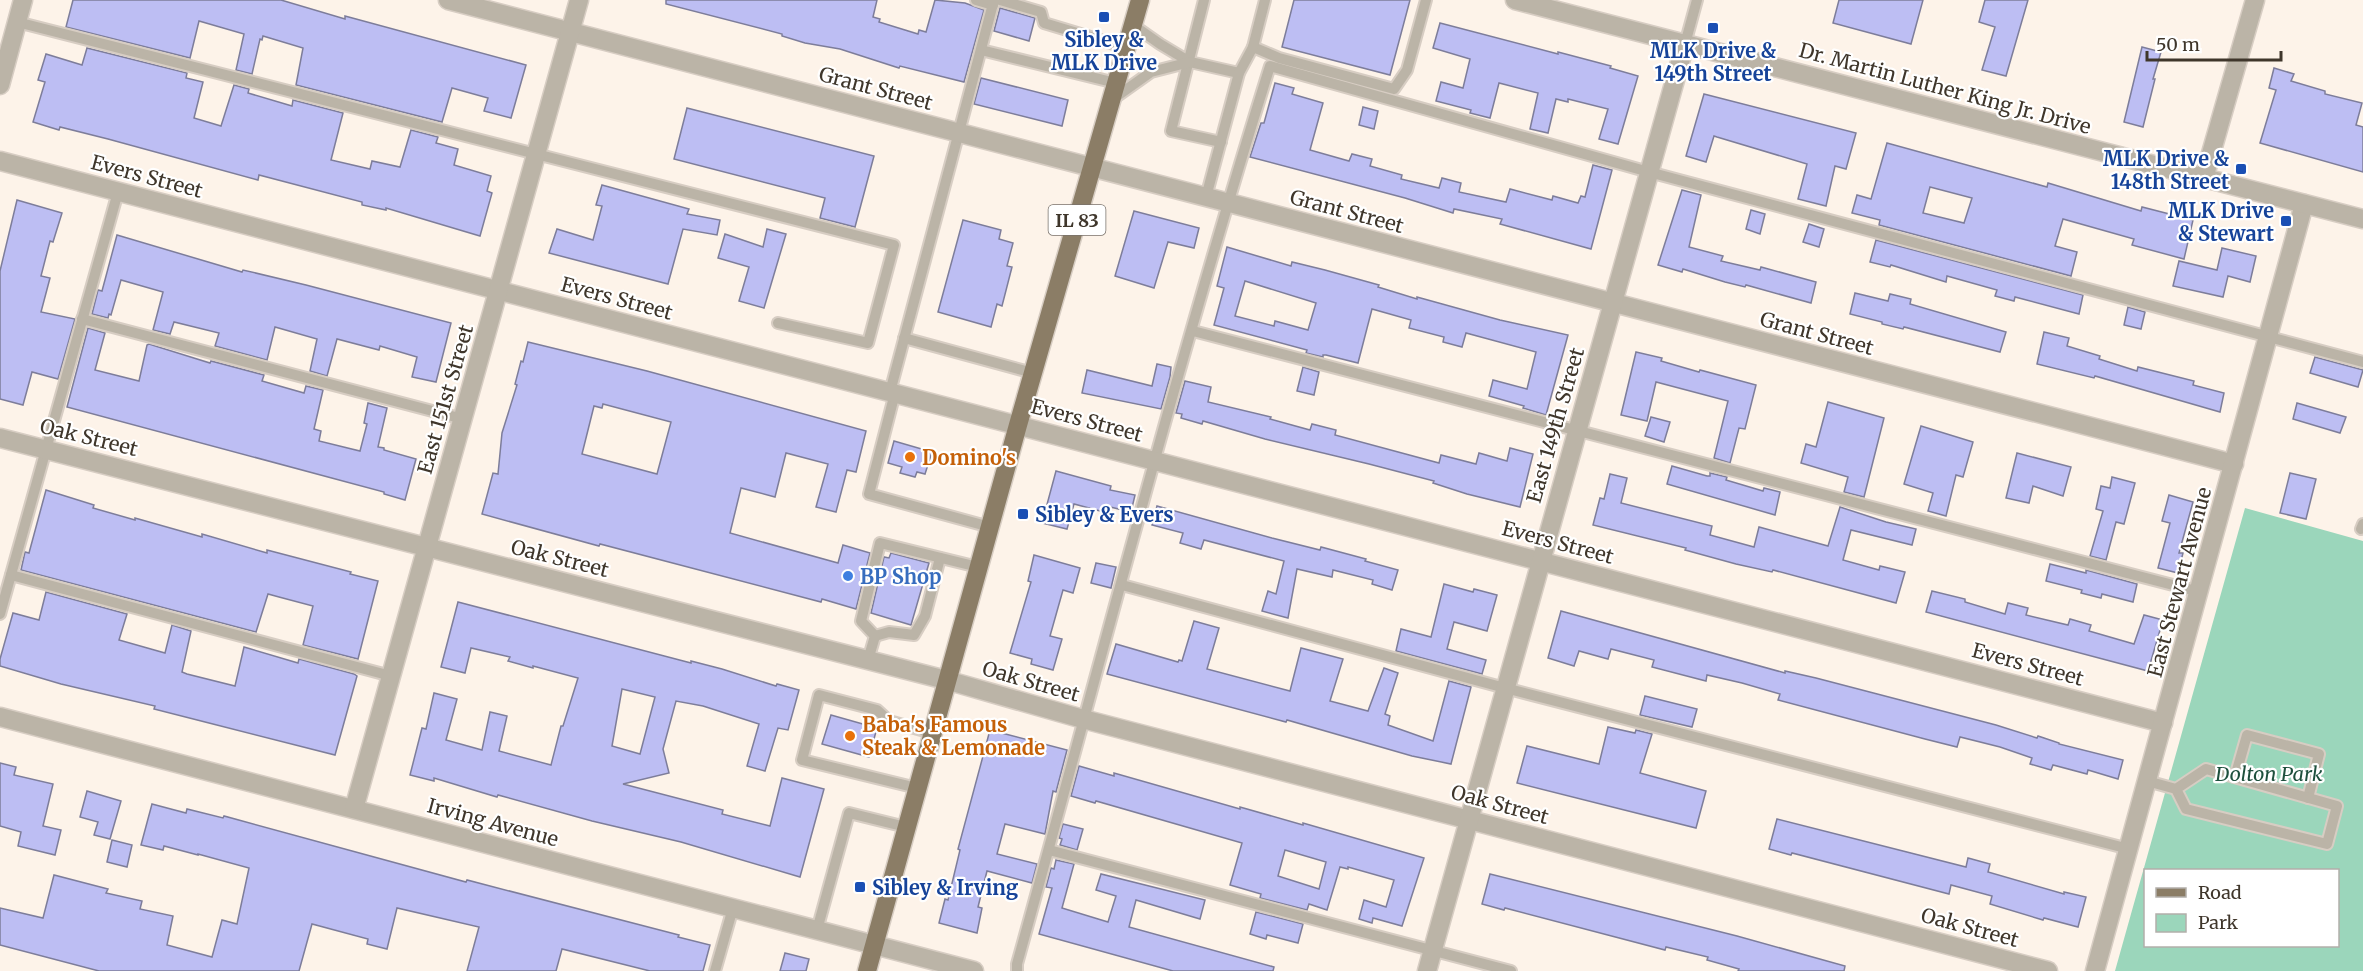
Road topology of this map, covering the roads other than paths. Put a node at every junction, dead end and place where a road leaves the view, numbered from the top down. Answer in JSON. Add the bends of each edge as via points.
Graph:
{"nodes":[{"id":1,"x":23,"y":0,"type":"edge"},
{"id":2,"x":448,"y":0,"type":"edge"},
{"id":3,"x":579,"y":0,"type":"edge"},
{"id":4,"x":976,"y":0,"type":"edge"},
{"id":5,"x":1140,"y":0,"type":"edge"},
{"id":6,"x":1204,"y":0,"type":"edge"},
{"id":7,"x":1265,"y":0,"type":"edge"},
{"id":8,"x":1426,"y":0,"type":"edge"},
{"id":9,"x":1515,"y":0,"type":"edge"},
{"id":10,"x":1697,"y":0,"type":"edge"},
{"id":11,"x":2255,"y":0,"type":"edge"},
{"id":12,"x":996,"y":2,"type":"edge"},
{"id":13,"x":17,"y":22,"type":"junction"},
{"id":14,"x":1133,"y":25,"type":"junction"},
{"id":15,"x":570,"y":32,"type":"junction"},
{"id":16,"x":1685,"y":44,"type":"junction"},
{"id":17,"x":1253,"y":47,"type":"junction"},
{"id":18,"x":1127,"y":48,"type":"junction"},
{"id":19,"x":981,"y":50,"type":"junction"},
{"id":20,"x":1190,"y":62,"type":"junction"},
{"id":21,"x":1239,"y":73,"type":"junction"},
{"id":22,"x":0,"y":85,"type":"edge"},
{"id":23,"x":1114,"y":92,"type":"junction"},
{"id":24,"x":959,"y":133,"type":"junction"},
{"id":25,"x":1221,"y":142,"type":"junction"},
{"id":26,"x":536,"y":154,"type":"junction"},
{"id":27,"x":0,"y":161,"type":"edge"},
{"id":28,"x":1092,"y":167,"type":"junction"},
{"id":29,"x":1649,"y":172,"type":"junction"},
{"id":30,"x":2204,"y":178,"type":"junction"},
{"id":31,"x":118,"y":192,"type":"junction"},
{"id":32,"x":1206,"y":197,"type":"junction"},
{"id":33,"x":1227,"y":203,"type":"junction"},
{"id":34,"x":2304,"y":204,"type":"junction"},
{"id":35,"x":2363,"y":219,"type":"edge"},
{"id":36,"x":498,"y":290,"type":"junction"},
{"id":37,"x":1613,"y":303,"type":"junction"},
{"id":38,"x":82,"y":319,"type":"junction"},
{"id":39,"x":778,"y":323,"type":"dead end"},
{"id":40,"x":1193,"y":331,"type":"junction"},
{"id":41,"x":2269,"y":337,"type":"junction"},
{"id":42,"x":904,"y":338,"type":"junction"},
{"id":43,"x":2363,"y":362,"type":"edge"},
{"id":44,"x":1033,"y":374,"type":"junction"},
{"id":45,"x":893,"y":393,"type":"junction"},
{"id":46,"x":463,"y":418,"type":"junction"},
{"id":47,"x":1018,"y":425,"type":"junction"},
{"id":48,"x":1577,"y":429,"type":"junction"},
{"id":49,"x":0,"y":438,"type":"edge"},
{"id":50,"x":46,"y":449,"type":"junction"},
{"id":51,"x":1156,"y":462,"type":"junction"},
{"id":52,"x":2234,"y":464,"type":"junction"},
{"id":53,"x":990,"y":527,"type":"junction"},
{"id":54,"x":427,"y":547,"type":"junction"},
{"id":55,"x":940,"y":558,"type":"junction"},
{"id":56,"x":1540,"y":561,"type":"junction"},
{"id":57,"x":978,"y":567,"type":"junction"},
{"id":58,"x":11,"y":575,"type":"junction"},
{"id":59,"x":1122,"y":585,"type":"junction"},
{"id":60,"x":2200,"y":592,"type":"junction"},
{"id":61,"x":0,"y":614,"type":"edge"},
{"id":62,"x":875,"y":636,"type":"junction"},
{"id":63,"x":868,"y":660,"type":"junction"},
{"id":64,"x":391,"y":676,"type":"junction"},
{"id":65,"x":946,"y":681,"type":"junction"},
{"id":66,"x":1505,"y":688,"type":"junction"},
{"id":67,"x":0,"y":717,"type":"edge"},
{"id":68,"x":1083,"y":718,"type":"junction"},
{"id":69,"x":2163,"y":723,"type":"junction"},
{"id":70,"x":932,"y":733,"type":"junction"},
{"id":71,"x":2235,"y":777,"type":"junction"},
{"id":72,"x":2147,"y":781,"type":"junction"},
{"id":73,"x":917,"y":788,"type":"junction"},
{"id":74,"x":2176,"y":789,"type":"junction"},
{"id":75,"x":2308,"y":798,"type":"junction"},
{"id":76,"x":354,"y":809,"type":"junction"},
{"id":77,"x":1468,"y":818,"type":"junction"},
{"id":78,"x":906,"y":827,"type":"junction"},
{"id":79,"x":2129,"y":849,"type":"junction"},
{"id":80,"x":1049,"y":850,"type":"junction"},
{"id":81,"x":733,"y":908,"type":"junction"},
{"id":82,"x":818,"y":930,"type":"junction"},
{"id":83,"x":874,"y":945,"type":"junction"},
{"id":84,"x":1432,"y":950,"type":"junction"},
{"id":85,"x":716,"y":971,"type":"edge"},
{"id":86,"x":867,"y":971,"type":"edge"},
{"id":87,"x":974,"y":971,"type":"edge"},
{"id":88,"x":1017,"y":971,"type":"edge"},
{"id":89,"x":1426,"y":971,"type":"edge"},
{"id":90,"x":1511,"y":971,"type":"edge"},
{"id":91,"x":2048,"y":971,"type":"edge"},
{"id":92,"x":2095,"y":971,"type":"edge"}],
"edges":[{"from":1,"to":13,"type":"street"},
{"from":2,"to":15,"type":"street","name":"Grant Street"},
{"from":3,"to":15,"type":"street","name":"East 151st Street"},
{"from":4,"to":12,"type":"lane"},
{"from":5,"to":14,"type":"main road","number":"IL 83"},
{"from":6,"to":20,"type":"lane"},
{"from":7,"to":17,"type":"lane"},
{"from":8,"to":17,"type":"lane","via":[[1407,70],[1394,89],[1279,58]]},
{"from":9,"to":16,"type":"street","name":"Dr. Martin Luther King Jr. Drive"},
{"from":10,"to":16,"type":"lane"},
{"from":11,"to":30,"type":"street"},
{"from":12,"to":18,"type":"lane","via":[[1041,12],[1044,23]]},
{"from":12,"to":19,"type":"lane"},
{"from":13,"to":22,"type":"street"},
{"from":13,"to":26,"type":"lane"},
{"from":14,"to":18,"type":"main road","number":"IL 83"},
{"from":14,"to":20,"type":"lane"},
{"from":15,"to":24,"type":"street","name":"Grant Street"},
{"from":15,"to":26,"type":"street","name":"East 151st Street"},
{"from":16,"to":29,"type":"street","name":"East 149th Street"},
{"from":16,"to":30,"type":"street","name":"Dr. Martin Luther King Jr. Drive"},
{"from":17,"to":21,"type":"lane"},
{"from":18,"to":23,"type":"main road","number":"IL 83"},
{"from":19,"to":23,"type":"lane"},
{"from":19,"to":24,"type":"lane"},
{"from":20,"to":21,"type":"lane"},
{"from":20,"to":23,"type":"lane","via":[[1151,72]]},
{"from":20,"to":25,"type":"lane","via":[[1171,131]]},
{"from":21,"to":25,"type":"lane"},
{"from":23,"to":28,"type":"main road","number":"IL 83"},
{"from":24,"to":28,"type":"street","name":"Grant Street"},
{"from":24,"to":42,"type":"lane"},
{"from":25,"to":32,"type":"lane"},
{"from":26,"to":36,"type":"street","name":"East 151st Street"},
{"from":26,"to":39,"type":"lane","via":[[894,245],[868,343]]},
{"from":27,"to":31,"type":"street","name":"Evers Street"},
{"from":28,"to":32,"type":"street","name":"Grant Street"},
{"from":28,"to":44,"type":"main road","number":"IL 83"},
{"from":29,"to":33,"type":"lane","via":[[1270,66]]},
{"from":29,"to":37,"type":"street","name":"East 149th Street"},
{"from":29,"to":41,"type":"lane"},
{"from":30,"to":34,"type":"street","name":"Dr. Martin Luther King Jr. Drive"},
{"from":31,"to":36,"type":"street","name":"Evers Street"},
{"from":31,"to":38,"type":"lane"},
{"from":32,"to":33,"type":"street","name":"Grant Street"},
{"from":33,"to":37,"type":"street","name":"Grant Street"},
{"from":33,"to":40,"type":"lane"},
{"from":34,"to":35,"type":"street","name":"Dr. Martin Luther King Jr. Drive"},
{"from":34,"to":41,"type":"street","name":"East Stewart Avenue"},
{"from":36,"to":45,"type":"street","name":"Evers Street"},
{"from":36,"to":46,"type":"street","name":"East 151st Street"},
{"from":37,"to":48,"type":"street","name":"East 149th Street"},
{"from":37,"to":52,"type":"street","name":"Grant Street"},
{"from":38,"to":46,"type":"lane"},
{"from":38,"to":50,"type":"lane"},
{"from":40,"to":48,"type":"lane"},
{"from":40,"to":51,"type":"lane"},
{"from":41,"to":43,"type":"lane"},
{"from":41,"to":52,"type":"street","name":"East Stewart Avenue"},
{"from":42,"to":44,"type":"lane"},
{"from":42,"to":45,"type":"lane"},
{"from":44,"to":47,"type":"main road","number":"IL 83"},
{"from":45,"to":47,"type":"street","name":"Evers Street"},
{"from":45,"to":53,"type":"lane","via":[[869,494]]},
{"from":46,"to":54,"type":"street","name":"East 151st Street"},
{"from":47,"to":51,"type":"street","name":"Evers Street"},
{"from":47,"to":53,"type":"main road","number":"IL 83"},
{"from":48,"to":56,"type":"street","name":"East 149th Street"},
{"from":48,"to":60,"type":"lane"},
{"from":49,"to":50,"type":"street","name":"Oak Street"},
{"from":50,"to":54,"type":"street","name":"Oak Street"},
{"from":50,"to":58,"type":"lane"},
{"from":51,"to":56,"type":"street","name":"Evers Street"},
{"from":51,"to":59,"type":"lane"},
{"from":52,"to":60,"type":"street","name":"East Stewart Avenue"},
{"from":53,"to":57,"type":"main road","number":"IL 83"},
{"from":54,"to":63,"type":"street","name":"Oak Street"},
{"from":54,"to":64,"type":"street","name":"East 151st Street"},
{"from":55,"to":57,"type":"lane"},
{"from":55,"to":62,"type":"lane","via":[[926,616],[914,635],[889,632]]},
{"from":55,"to":62,"type":"lane","via":[[880,543],[861,621]]},
{"from":56,"to":66,"type":"street","name":"East 149th Street"},
{"from":56,"to":69,"type":"street","name":"Evers Street"},
{"from":57,"to":65,"type":"main road","number":"IL 83"},
{"from":58,"to":61,"type":"lane"},
{"from":58,"to":64,"type":"lane"},
{"from":59,"to":66,"type":"lane"},
{"from":59,"to":68,"type":"lane"},
{"from":60,"to":69,"type":"street","name":"East Stewart Avenue"},
{"from":62,"to":63,"type":"lane"},
{"from":63,"to":65,"type":"street","name":"Oak Street"},
{"from":64,"to":76,"type":"street","name":"East 151st Street"},
{"from":65,"to":68,"type":"street","name":"Oak Street"},
{"from":65,"to":70,"type":"main road","number":"IL 83"},
{"from":66,"to":77,"type":"street","name":"East 149th Street"},
{"from":66,"to":79,"type":"lane"},
{"from":67,"to":76,"type":"street","name":"Irving Avenue"},
{"from":68,"to":77,"type":"street","name":"Oak Street"},
{"from":68,"to":80,"type":"lane"},
{"from":69,"to":72,"type":"street","name":"East Stewart Avenue"},
{"from":70,"to":73,"type":"main road","number":"IL 83"},
{"from":70,"to":73,"type":"lane","via":[[889,721],[877,710],[819,695],[802,760]]},
{"from":71,"to":74,"type":"lane","via":[[2206,769]]},
{"from":71,"to":75,"type":"lane"},
{"from":71,"to":75,"type":"lane","via":[[2247,735],[2319,754]]},
{"from":72,"to":74,"type":"lane"},
{"from":72,"to":79,"type":"street","name":"East Stewart Avenue"},
{"from":73,"to":78,"type":"main road","number":"IL 83"},
{"from":74,"to":75,"type":"lane","via":[[2186,809],[2327,844],[2337,806]]},
{"from":76,"to":81,"type":"street","name":"Irving Avenue"},
{"from":77,"to":84,"type":"street","name":"East 149th Street"},
{"from":77,"to":91,"type":"street","name":"Oak Street"},
{"from":78,"to":82,"type":"lane","via":[[849,813]]},
{"from":78,"to":83,"type":"main road","number":"IL 83"},
{"from":79,"to":92,"type":"street","name":"East Stewart Avenue"},
{"from":80,"to":84,"type":"lane"},
{"from":80,"to":88,"type":"lane"},
{"from":81,"to":82,"type":"street","name":"Irving Avenue"},
{"from":81,"to":85,"type":"lane"},
{"from":82,"to":83,"type":"street","name":"Irving Avenue"},
{"from":83,"to":86,"type":"main road","number":"IL 83"},
{"from":83,"to":87,"type":"street","name":"Irving Avenue"},
{"from":84,"to":89,"type":"street","name":"East 149th Street"},
{"from":84,"to":90,"type":"lane"}]}
